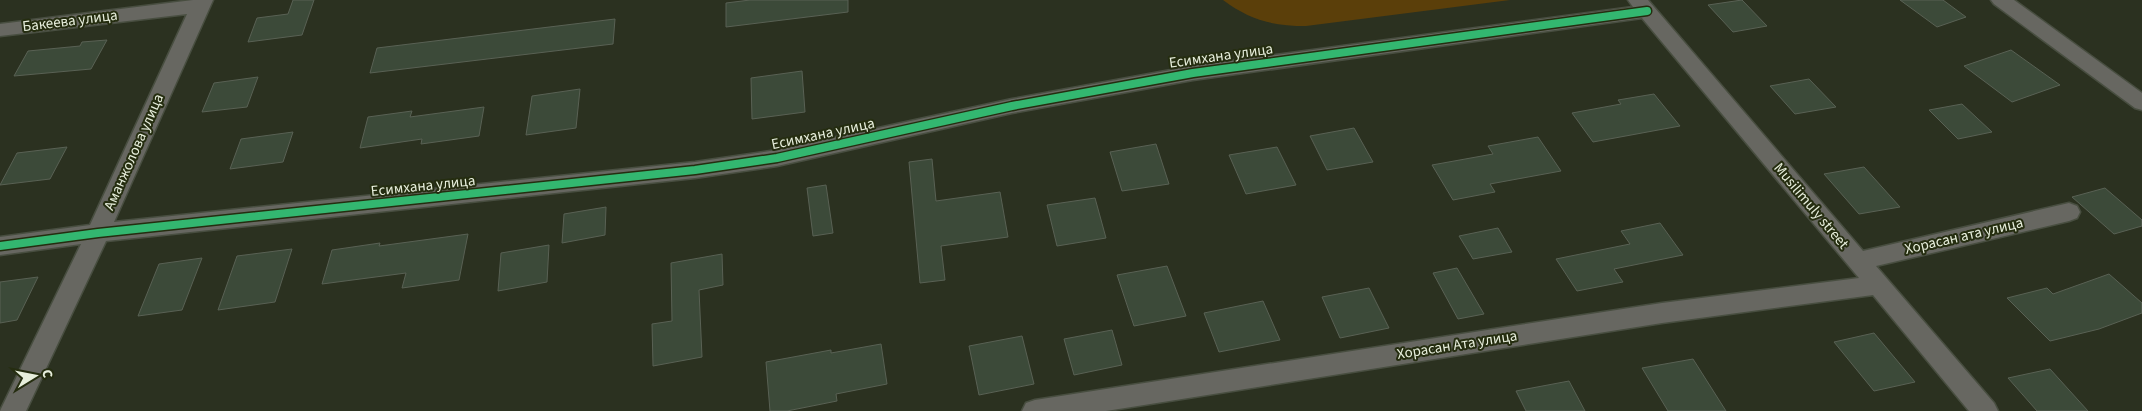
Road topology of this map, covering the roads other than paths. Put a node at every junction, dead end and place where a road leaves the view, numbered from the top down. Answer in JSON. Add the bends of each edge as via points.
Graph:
{"nodes":[{"id":1,"x":2001,"y":0,"type":"edge"},
{"id":2,"x":201,"y":3,"type":"edge"},
{"id":3,"x":1642,"y":5,"type":"edge"},
{"id":4,"x":0,"y":30,"type":"edge"},
{"id":5,"x":2142,"y":104,"type":"edge"},
{"id":6,"x":2070,"y":212,"type":"dead end"},
{"id":7,"x":98,"y":233,"type":"junction"},
{"id":8,"x":0,"y":246,"type":"edge"},
{"id":9,"x":1858,"y":261,"type":"junction"},
{"id":10,"x":1879,"y":285,"type":"junction"},
{"id":11,"x":13,"y":411,"type":"edge"},
{"id":12,"x":1035,"y":411,"type":"edge"},
{"id":13,"x":1986,"y":411,"type":"edge"}],
"edges":[{"from":1,"to":5,"type":"street"},
{"from":2,"to":4,"type":"street","name":"Бакеева улица"},
{"from":2,"to":7,"type":"street","name":"Аманжолова улица"},
{"from":3,"to":7,"type":"street","name":"Есимхана улица","via":[[1193,73],[1012,106],[777,158],[695,170]]},
{"from":3,"to":9,"type":"street","name":"Musilimuly street"},
{"from":6,"to":9,"type":"street","name":"Хорасан ата улица"},
{"from":7,"to":8,"type":"street","name":"Есимхана улица"},
{"from":7,"to":11,"type":"street","name":"Аманжолова улица"},
{"from":9,"to":10,"type":"street","name":"Musilimuly street"},
{"from":10,"to":12,"type":"street","name":"Хорасан Ата улица","via":[[1662,313]]},
{"from":10,"to":13,"type":"street","name":"Musilimuly street"}]}
